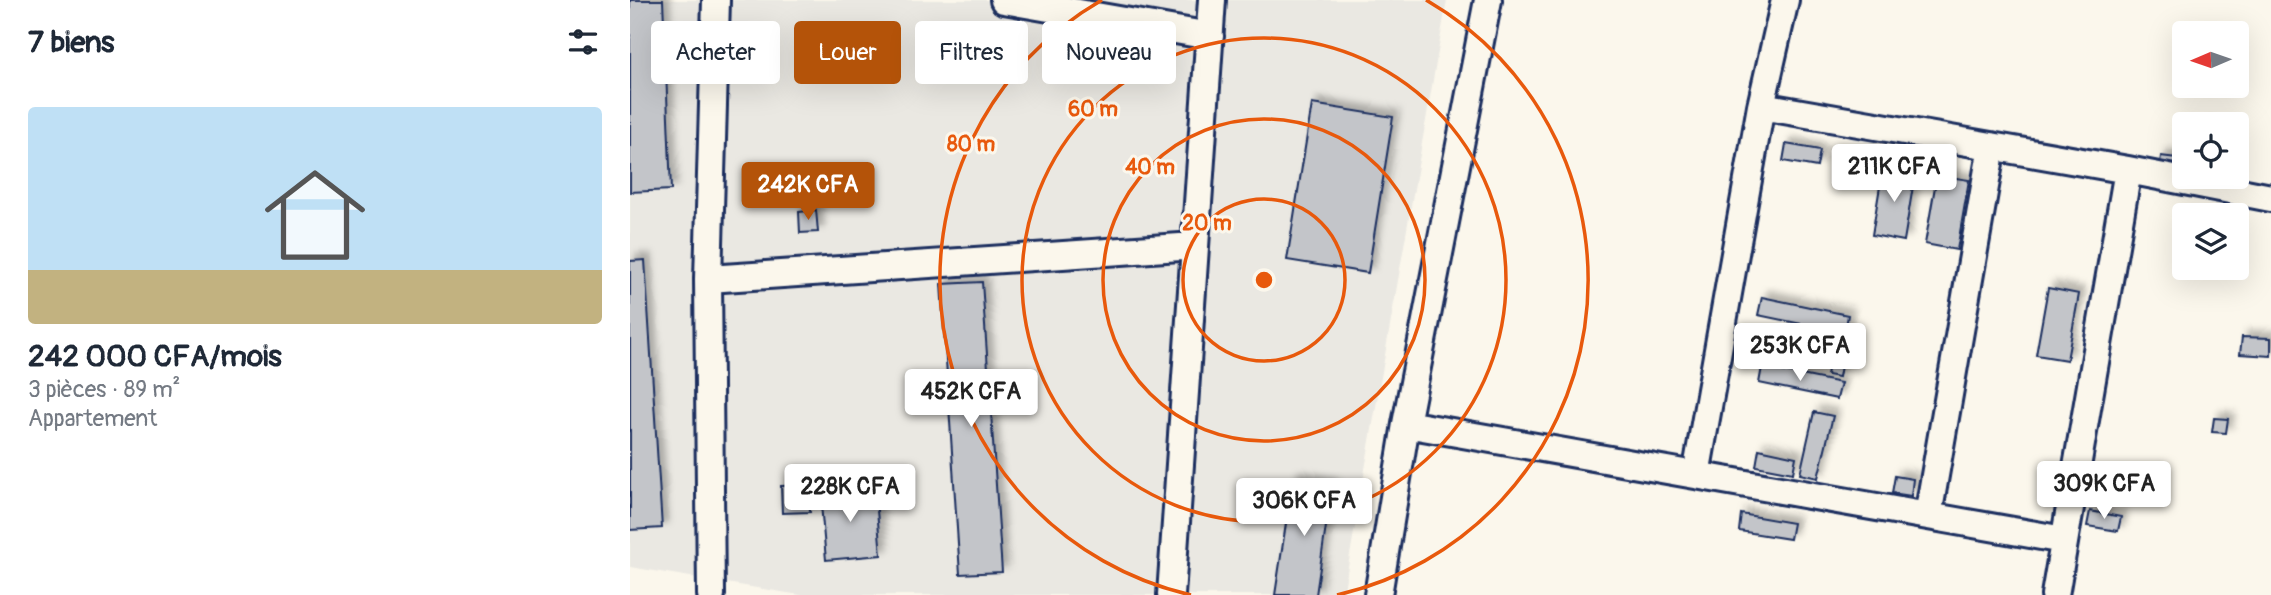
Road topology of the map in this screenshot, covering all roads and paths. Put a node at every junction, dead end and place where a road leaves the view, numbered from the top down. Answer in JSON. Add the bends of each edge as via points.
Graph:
{"nodes":[{"id":1,"x":716,"y":0,"type":"edge"},
{"id":2,"x":1004,"y":0,"type":"edge"},
{"id":3,"x":1213,"y":0,"type":"edge"},
{"id":4,"x":1488,"y":0,"type":"edge"},
{"id":5,"x":1785,"y":0,"type":"edge"},
{"id":6,"x":1210,"y":36,"type":"junction"},
{"id":7,"x":1761,"y":106,"type":"junction"},
{"id":8,"x":1992,"y":146,"type":"junction"},
{"id":9,"x":2128,"y":170,"type":"junction"},
{"id":10,"x":2271,"y":198,"type":"edge"},
{"id":11,"x":1195,"y":246,"type":"junction"},
{"id":12,"x":708,"y":279,"type":"junction"},
{"id":13,"x":1406,"y":425,"type":"junction"},
{"id":14,"x":1696,"y":475,"type":"junction"},
{"id":15,"x":1928,"y":516,"type":"junction"},
{"id":16,"x":2064,"y":540,"type":"junction"},
{"id":17,"x":711,"y":595,"type":"edge"},
{"id":18,"x":1171,"y":595,"type":"edge"},
{"id":19,"x":1378,"y":595,"type":"edge"},
{"id":20,"x":2055,"y":595,"type":"edge"}],
"edges":[{"from":1,"to":12,"type":"street"},
{"from":2,"to":6,"type":"street"},
{"from":3,"to":6,"type":"street"},
{"from":4,"to":13,"type":"street"},
{"from":5,"to":7,"type":"street"},
{"from":6,"to":11,"type":"street"},
{"from":7,"to":8,"type":"street"},
{"from":7,"to":14,"type":"street"},
{"from":8,"to":9,"type":"street"},
{"from":8,"to":15,"type":"street"},
{"from":9,"to":10,"type":"street"},
{"from":9,"to":16,"type":"street"},
{"from":11,"to":12,"type":"street"},
{"from":11,"to":18,"type":"street"},
{"from":12,"to":17,"type":"street"},
{"from":13,"to":14,"type":"street"},
{"from":13,"to":19,"type":"street"},
{"from":14,"to":15,"type":"street"},
{"from":15,"to":16,"type":"street"},
{"from":16,"to":20,"type":"street"}]}
